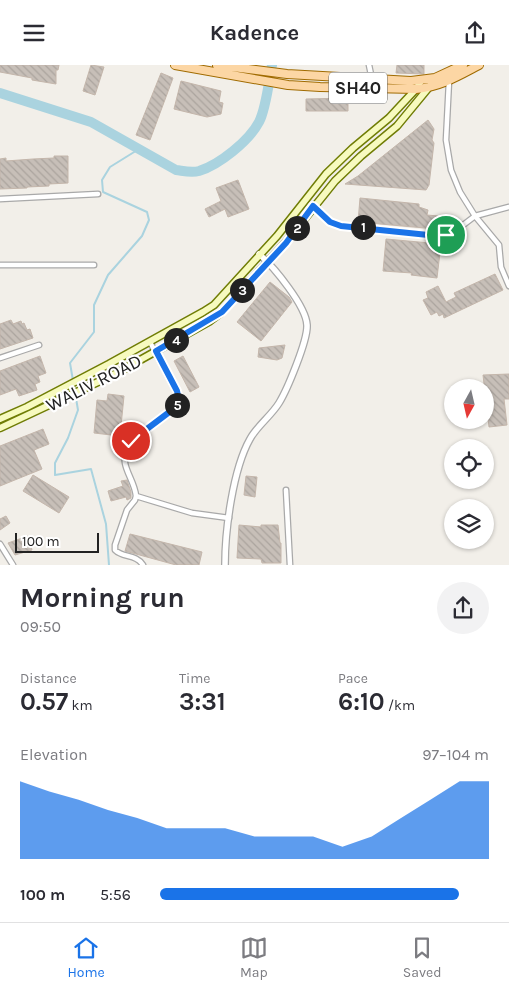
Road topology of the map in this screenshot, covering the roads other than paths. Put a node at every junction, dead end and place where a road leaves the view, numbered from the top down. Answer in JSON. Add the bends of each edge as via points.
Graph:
{"nodes":[{"id":1,"x":175,"y":65,"type":"edge"},
{"id":2,"x":217,"y":65,"type":"edge"},
{"id":3,"x":369,"y":65,"type":"edge"},
{"id":4,"x":463,"y":65,"type":"edge"},
{"id":5,"x":479,"y":65,"type":"edge"},
{"id":6,"x":236,"y":70,"type":"edge"},
{"id":7,"x":435,"y":78,"type":"junction"},
{"id":8,"x":372,"y":80,"type":"junction"},
{"id":9,"x":421,"y":81,"type":"junction"},
{"id":10,"x":450,"y":81,"type":"junction"},
{"id":11,"x":428,"y":88,"type":"junction"},
{"id":12,"x":374,"y":89,"type":"junction"},
{"id":13,"x":416,"y":89,"type":"junction"},
{"id":14,"x":98,"y":194,"type":"dead end"},
{"id":15,"x":0,"y":199,"type":"edge"},
{"id":16,"x":313,"y":206,"type":"junction"},
{"id":17,"x":509,"y":207,"type":"edge"},
{"id":18,"x":474,"y":216,"type":"junction"},
{"id":19,"x":259,"y":254,"type":"junction"},
{"id":20,"x":267,"y":261,"type":"junction"},
{"id":21,"x":0,"y":265,"type":"edge"},
{"id":22,"x":94,"y":265,"type":"dead end"},
{"id":23,"x":509,"y":286,"type":"edge"},
{"id":24,"x":150,"y":342,"type":"junction"},
{"id":25,"x":39,"y":345,"type":"dead end"},
{"id":26,"x":156,"y":351,"type":"junction"},
{"id":27,"x":0,"y":358,"type":"edge"},
{"id":28,"x":0,"y":419,"type":"edge"},
{"id":29,"x":0,"y":428,"type":"edge"},
{"id":30,"x":286,"y":490,"type":"dead end"},
{"id":31,"x":136,"y":496,"type":"junction"},
{"id":32,"x":229,"y":518,"type":"junction"},
{"id":33,"x":0,"y":544,"type":"edge"},
{"id":34,"x":12,"y":565,"type":"edge"},
{"id":35,"x":143,"y":565,"type":"edge"},
{"id":36,"x":225,"y":565,"type":"edge"},
{"id":37,"x":290,"y":565,"type":"edge"}],
"edges":[{"from":1,"to":6,"type":"main road","number":"SH40"},
{"from":2,"to":6,"type":"main road","number":"SH40"},
{"from":3,"to":8,"type":"street"},
{"from":4,"to":7,"type":"main road","number":"SH40"},
{"from":5,"to":10,"type":"main road","number":"SH40"},
{"from":6,"to":8,"type":"main road","number":"SH40"},
{"from":6,"to":12,"type":"main road","number":"SH40","via":[[288,85]]},
{"from":7,"to":9,"type":"main road","number":"SH40"},
{"from":7,"to":11,"type":"main road","name":"WALIV ROAD"},
{"from":8,"to":9,"type":"main road","number":"SH40"},
{"from":8,"to":12,"type":"street"},
{"from":9,"to":13,"type":"main road","name":"WALIV ROAD"},
{"from":10,"to":11,"type":"main road","number":"SH40"},
{"from":10,"to":18,"type":"street","via":[[446,145],[451,171]]},
{"from":11,"to":13,"type":"main road","number":"SH40"},
{"from":11,"to":16,"type":"main road","name":"WALIV ROAD","via":[[397,126],[341,175]]},
{"from":12,"to":13,"type":"main road","number":"SH40"},
{"from":13,"to":19,"type":"main road","name":"WALIV ROAD","via":[[389,118],[326,174]]},
{"from":14,"to":15,"type":"street"},
{"from":16,"to":18,"type":"street","via":[[330,222],[341,226],[438,236],[454,232]]},
{"from":16,"to":20,"type":"main road","name":"WALIV ROAD","via":[[286,243]]},
{"from":17,"to":18,"type":"street"},
{"from":18,"to":23,"type":"street","via":[[498,245],[501,267]]},
{"from":19,"to":20,"type":"street"},
{"from":19,"to":24,"type":"main road","name":"WALIV ROAD","via":[[214,305]]},
{"from":20,"to":26,"type":"main road","name":"WALIV ROAD","via":[[222,312]]},
{"from":20,"to":32,"type":"street","via":[[300,304],[307,325],[298,361],[279,403],[250,439],[235,480]]},
{"from":21,"to":22,"type":"street"},
{"from":24,"to":26,"type":"street"},
{"from":24,"to":28,"type":"main road","name":"WALIV ROAD"},
{"from":25,"to":27,"type":"street"},
{"from":26,"to":29,"type":"main road","name":"WALIV ROAD"},
{"from":26,"to":31,"type":"street","via":[[179,397],[176,407],[131,441],[126,449],[125,463]]},
{"from":30,"to":37,"type":"street"},
{"from":31,"to":32,"type":"street","via":[[192,513]]},
{"from":31,"to":35,"type":"street","via":[[115,550],[137,558]]},
{"from":32,"to":36,"type":"street"},
{"from":33,"to":34,"type":"street"}]}
